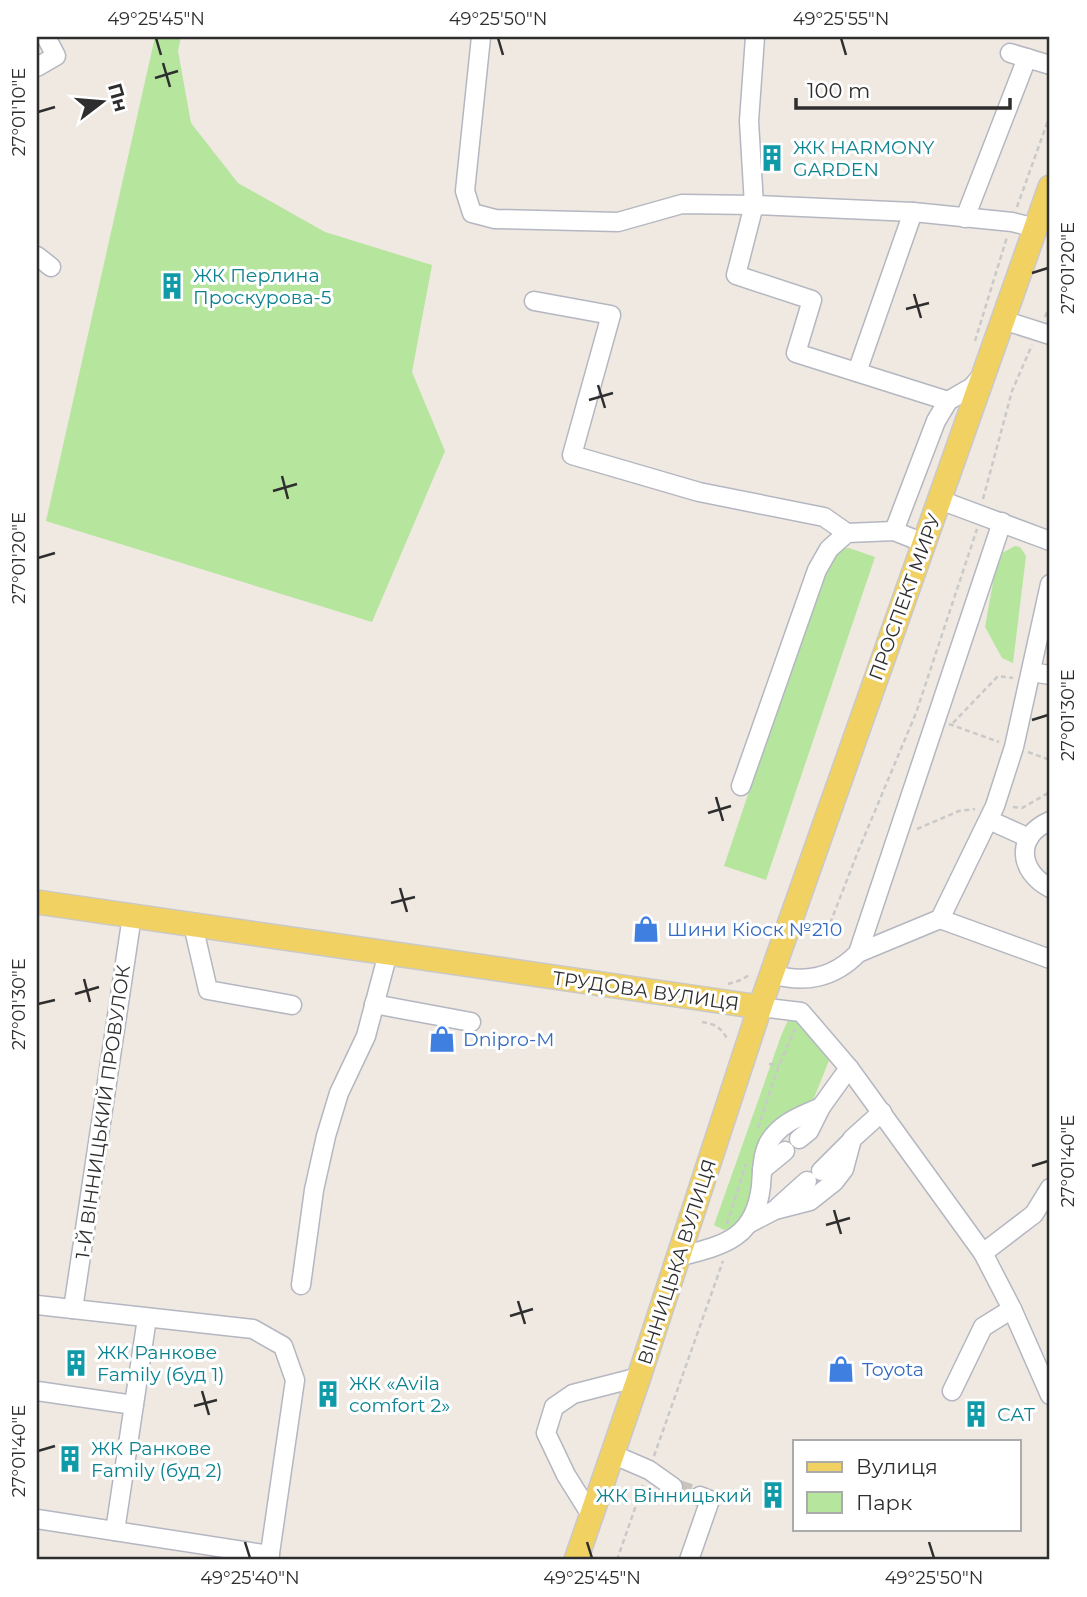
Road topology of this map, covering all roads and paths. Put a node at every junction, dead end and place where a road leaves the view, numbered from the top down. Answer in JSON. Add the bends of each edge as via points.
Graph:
{"nodes":[{"id":1,"x":46,"y":37,"type":"edge"},
{"id":2,"x":481,"y":37,"type":"edge"},
{"id":3,"x":755,"y":37,"type":"edge"},
{"id":4,"x":1050,"y":65,"type":"edge"},
{"id":5,"x":37,"y":67,"type":"edge"},
{"id":6,"x":1050,"y":115,"type":"edge"},
{"id":7,"x":1050,"y":187,"type":"edge"},
{"id":8,"x":754,"y":205,"type":"junction"},
{"id":9,"x":913,"y":212,"type":"junction"},
{"id":10,"x":965,"y":218,"type":"junction"},
{"id":11,"x":1012,"y":222,"type":"junction"},
{"id":12,"x":1036,"y":228,"type":"junction"},
{"id":13,"x":534,"y":301,"type":"dead end"},
{"id":14,"x":1050,"y":305,"type":"edge"},
{"id":15,"x":1003,"y":320,"type":"junction"},
{"id":16,"x":1044,"y":333,"type":"edge"},
{"id":17,"x":980,"y":357,"type":"junction"},
{"id":18,"x":857,"y":373,"type":"junction"},
{"id":19,"x":948,"y":401,"type":"junction"},
{"id":20,"x":940,"y":500,"type":"junction"},
{"id":21,"x":979,"y":514,"type":"junction"},
{"id":22,"x":1002,"y":522,"type":"junction"},
{"id":23,"x":894,"y":531,"type":"junction"},
{"id":24,"x":847,"y":533,"type":"junction"},
{"id":25,"x":1050,"y":541,"type":"edge"},
{"id":26,"x":924,"y":543,"type":"junction"},
{"id":27,"x":1050,"y":584,"type":"edge"},
{"id":28,"x":1050,"y":675,"type":"edge"},
{"id":29,"x":1030,"y":676,"type":"junction"},
{"id":30,"x":916,"y":713,"type":"junction"},
{"id":31,"x":944,"y":722,"type":"junction"},
{"id":32,"x":1014,"y":747,"type":"junction"},
{"id":33,"x":1050,"y":760,"type":"edge"},
{"id":34,"x":741,"y":786,"type":"dead end"},
{"id":35,"x":922,"y":816,"type":"dead end"},
{"id":36,"x":989,"y":820,"type":"junction"},
{"id":37,"x":1050,"y":821,"type":"edge"},
{"id":38,"x":917,"y":829,"type":"dead end"},
{"id":39,"x":1029,"y":838,"type":"junction"},
{"id":40,"x":1050,"y":888,"type":"edge"},
{"id":41,"x":37,"y":902,"type":"edge"},
{"id":42,"x":132,"y":916,"type":"junction"},
{"id":43,"x":940,"y":919,"type":"junction"},
{"id":44,"x":193,"y":925,"type":"junction"},
{"id":45,"x":824,"y":939,"type":"dead end"},
{"id":46,"x":388,"y":953,"type":"junction"},
{"id":47,"x":854,"y":957,"type":"junction"},
{"id":48,"x":1050,"y":959,"type":"edge"},
{"id":49,"x":764,"y":973,"type":"junction"},
{"id":50,"x":723,"y":985,"type":"dead end"},
{"id":51,"x":292,"y":1004,"type":"dead end"},
{"id":52,"x":374,"y":1004,"type":"junction"},
{"id":53,"x":760,"y":1007,"type":"junction"},
{"id":54,"x":799,"y":1020,"type":"dead end"},
{"id":55,"x":702,"y":1022,"type":"dead end"},
{"id":56,"x":471,"y":1023,"type":"dead end"},
{"id":57,"x":730,"y":1049,"type":"dead end"},
{"id":58,"x":769,"y":1063,"type":"dead end"},
{"id":59,"x":779,"y":1065,"type":"junction"},
{"id":60,"x":849,"y":1068,"type":"junction"},
{"id":61,"x":821,"y":1107,"type":"junction"},
{"id":62,"x":882,"y":1112,"type":"junction"},
{"id":63,"x":755,"y":1137,"type":"dead end"},
{"id":64,"x":799,"y":1139,"type":"dead end"},
{"id":65,"x":852,"y":1139,"type":"junction"},
{"id":66,"x":785,"y":1151,"type":"dead end"},
{"id":67,"x":755,"y":1166,"type":"junction"},
{"id":68,"x":1050,"y":1188,"type":"edge"},
{"id":69,"x":775,"y":1210,"type":"junction"},
{"id":70,"x":750,"y":1223,"type":"junction"},
{"id":71,"x":730,"y":1240,"type":"junction"},
{"id":72,"x":983,"y":1253,"type":"junction"},
{"id":73,"x":678,"y":1257,"type":"junction"},
{"id":74,"x":301,"y":1285,"type":"dead end"},
{"id":75,"x":37,"y":1304,"type":"edge"},
{"id":76,"x":74,"y":1308,"type":"junction"},
{"id":77,"x":1012,"y":1309,"type":"junction"},
{"id":78,"x":147,"y":1318,"type":"junction"},
{"id":79,"x":639,"y":1377,"type":"junction"},
{"id":80,"x":37,"y":1391,"type":"edge"},
{"id":81,"x":951,"y":1391,"type":"dead end"},
{"id":82,"x":1050,"y":1395,"type":"edge"},
{"id":83,"x":134,"y":1405,"type":"junction"},
{"id":84,"x":612,"y":1454,"type":"junction"},
{"id":85,"x":649,"y":1470,"type":"junction"},
{"id":86,"x":673,"y":1487,"type":"tunnel mouth"},
{"id":87,"x":700,"y":1496,"type":"dead end"},
{"id":88,"x":591,"y":1515,"type":"junction"},
{"id":89,"x":37,"y":1519,"type":"edge"},
{"id":90,"x":115,"y":1531,"type":"junction"},
{"id":91,"x":270,"y":1558,"type":"edge"},
{"id":92,"x":576,"y":1560,"type":"edge"},
{"id":93,"x":617,"y":1560,"type":"edge"},
{"id":94,"x":689,"y":1560,"type":"edge"}],
"edges":[{"from":1,"to":5,"type":"street","via":[[56,56]]},
{"from":2,"to":8,"type":"street","via":[[465,191],[472,213],[495,219],[618,222],[682,204]]},
{"from":3,"to":8,"type":"street","via":[[749,121]]},
{"from":4,"to":10,"type":"street","via":[[1018,55]]},
{"from":6,"to":11,"type":"path"},
{"from":7,"to":12,"type":"main road","name":"ПРОСПЕКТ МИРУ"},
{"from":8,"to":9,"type":"street"},
{"from":8,"to":18,"type":"street","via":[[736,275],[812,300],[796,354]]},
{"from":9,"to":10,"type":"street"},
{"from":9,"to":18,"type":"street"},
{"from":10,"to":11,"type":"street"},
{"from":11,"to":12,"type":"street"},
{"from":11,"to":17,"type":"path"},
{"from":12,"to":15,"type":"main road","name":"ПРОСПЕКТ МИРУ"},
{"from":13,"to":24,"type":"street","via":[[611,315],[572,455],[699,492],[824,517]]},
{"from":14,"to":16,"type":"path"},
{"from":15,"to":16,"type":"street"},
{"from":15,"to":17,"type":"main road","name":"ПРОСПЕКТ МИРУ"},
{"from":16,"to":21,"type":"path","via":[[1012,391]]},
{"from":17,"to":19,"type":"street","via":[[981,378]]},
{"from":17,"to":20,"type":"main road","name":"ПРОСПЕКТ МИРУ"},
{"from":18,"to":19,"type":"street"},
{"from":19,"to":23,"type":"street"},
{"from":20,"to":21,"type":"street"},
{"from":20,"to":26,"type":"main road","name":"ПРОСПЕКТ МИРУ"},
{"from":21,"to":22,"type":"street"},
{"from":21,"to":30,"type":"path"},
{"from":22,"to":25,"type":"street"},
{"from":22,"to":31,"type":"street"},
{"from":23,"to":24,"type":"street"},
{"from":23,"to":26,"type":"street"},
{"from":24,"to":34,"type":"street","via":[[829,549],[817,570]]},
{"from":26,"to":49,"type":"main road","name":"ПРОСПЕКТ МИРУ"},
{"from":27,"to":29,"type":"street"},
{"from":28,"to":29,"type":"street"},
{"from":29,"to":31,"type":"path","via":[[998,676]]},
{"from":29,"to":32,"type":"street"},
{"from":30,"to":31,"type":"path"},
{"from":30,"to":45,"type":"path"},
{"from":31,"to":32,"type":"path"},
{"from":31,"to":47,"type":"street"},
{"from":32,"to":33,"type":"path"},
{"from":32,"to":36,"type":"street"},
{"from":35,"to":38,"type":"path"},
{"from":36,"to":39,"type":"street"},
{"from":36,"to":43,"type":"street"},
{"from":37,"to":39,"type":"street"},
{"from":39,"to":40,"type":"street","via":[[1024,853],[1027,868]]},
{"from":41,"to":42,"type":"main road","name":"ТРУДОВА ВУЛИЦЯ"},
{"from":42,"to":44,"type":"main road","name":"ТРУДОВА ВУЛИЦЯ"},
{"from":42,"to":76,"type":"street","name":"1-Й ВІННИЦЬКИЙ ПРОВУЛОК"},
{"from":43,"to":47,"type":"street"},
{"from":43,"to":48,"type":"street"},
{"from":44,"to":46,"type":"main road","name":"ТРУДОВА ВУЛИЦЯ"},
{"from":44,"to":51,"type":"street","via":[[208,990]]},
{"from":46,"to":52,"type":"street"},
{"from":46,"to":53,"type":"main road","name":"ТРУДОВА ВУЛИЦЯ"},
{"from":47,"to":49,"type":"street","via":[[823,977],[791,980]]},
{"from":49,"to":50,"type":"path"},
{"from":49,"to":53,"type":"main road","name":"ПРОСПЕКТ МИРУ"},
{"from":52,"to":56,"type":"street"},
{"from":52,"to":74,"type":"street","via":[[326,1136]]},
{"from":53,"to":60,"type":"street","name":"ТРУДОВА ВУЛИЦЯ","via":[[801,1012]]},
{"from":53,"to":73,"type":"main road","name":"ВІННИЦЬКА ВУЛИЦЯ"},
{"from":54,"to":59,"type":"path"},
{"from":55,"to":57,"type":"path","via":[[722,1030]]},
{"from":58,"to":59,"type":"path"},
{"from":59,"to":63,"type":"path"},
{"from":60,"to":61,"type":"street"},
{"from":60,"to":62,"type":"street","name":"ТРУДОВА ВУЛИЦЯ"},
{"from":61,"to":64,"type":"street","via":[[809,1131]]},
{"from":61,"to":67,"type":"street","via":[[784,1125]]},
{"from":62,"to":65,"type":"street"},
{"from":62,"to":72,"type":"street","name":"ТРУДОВА ВУЛИЦЯ"},
{"from":65,"to":69,"type":"street"},
{"from":65,"to":69,"type":"street","via":[[844,1169],[834,1182],[810,1201]]},
{"from":66,"to":67,"type":"street"},
{"from":67,"to":70,"type":"street","via":[[758,1205]]},
{"from":67,"to":71,"type":"path","via":[[726,1221]]},
{"from":68,"to":72,"type":"street","via":[[1034,1214]]},
{"from":69,"to":70,"type":"street"},
{"from":70,"to":71,"type":"street"},
{"from":71,"to":73,"type":"street"},
{"from":71,"to":85,"type":"path"},
{"from":72,"to":77,"type":"street","name":"ТРУДОВА ВУЛИЦЯ"},
{"from":73,"to":79,"type":"main road","name":"ВІННИЦЬКА ВУЛИЦЯ"},
{"from":75,"to":76,"type":"street"},
{"from":76,"to":78,"type":"street"},
{"from":77,"to":81,"type":"street","via":[[983,1327]]},
{"from":77,"to":82,"type":"street","name":"ТРУДОВА ВУЛИЦЯ"},
{"from":78,"to":83,"type":"street"},
{"from":78,"to":91,"type":"street","via":[[253,1329],[283,1346],[295,1380]]},
{"from":79,"to":84,"type":"main road","name":"ВІННИЦЬКА ВУЛИЦЯ"},
{"from":79,"to":88,"type":"street","via":[[573,1394],[554,1407],[546,1433]]},
{"from":80,"to":83,"type":"street"},
{"from":83,"to":90,"type":"street"},
{"from":84,"to":85,"type":"street"},
{"from":84,"to":88,"type":"main road","name":"ВІННИЦЬКА ВУЛИЦЯ"},
{"from":85,"to":86,"type":"street"},
{"from":85,"to":93,"type":"path"},
{"from":87,"to":94,"type":"street","via":[[710,1500]]},
{"from":88,"to":92,"type":"main road","name":"ВІННИЦЬКА ВУЛИЦЯ"},
{"from":89,"to":90,"type":"street"},
{"from":90,"to":91,"type":"street"}]}
